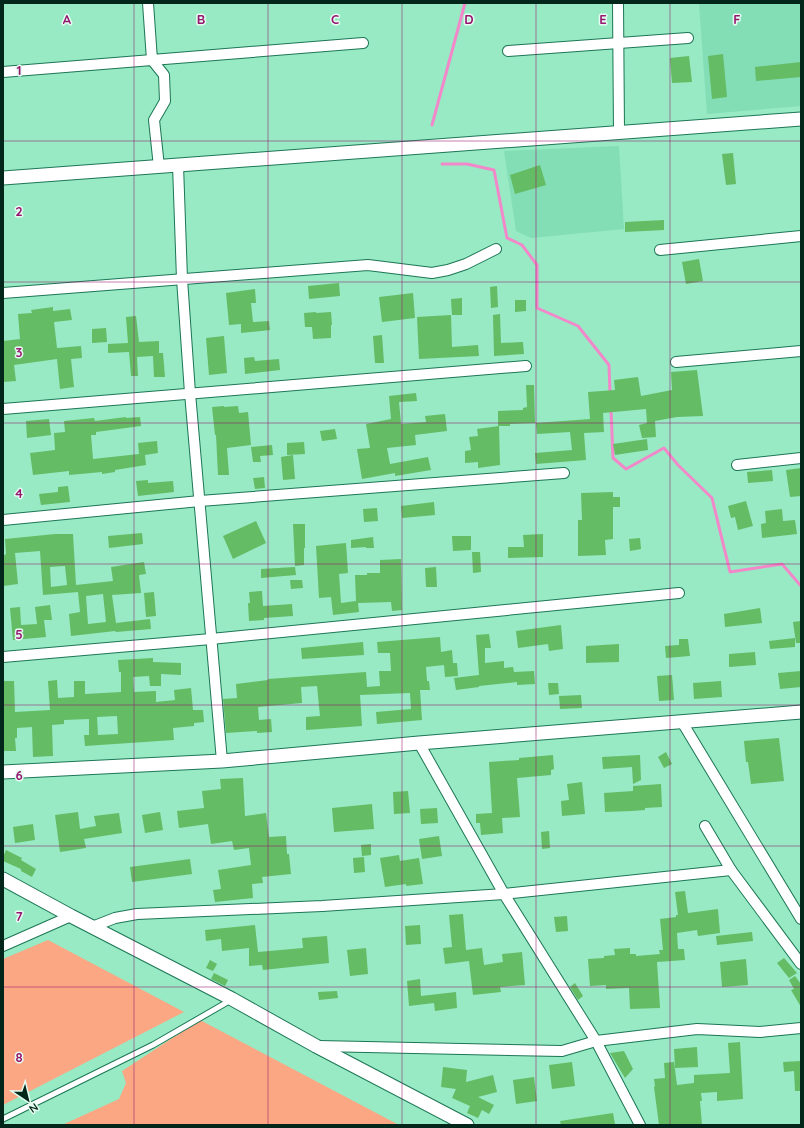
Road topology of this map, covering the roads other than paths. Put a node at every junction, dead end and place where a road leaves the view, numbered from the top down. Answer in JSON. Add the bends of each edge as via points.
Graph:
{"nodes":[{"id":1,"x":148,"y":3,"type":"edge"},
{"id":2,"x":618,"y":3,"type":"edge"},
{"id":3,"x":688,"y":38,"type":"dead end"},
{"id":4,"x":619,"y":42,"type":"junction"},
{"id":5,"x":363,"y":43,"type":"dead end"},
{"id":6,"x":508,"y":51,"type":"dead end"},
{"id":7,"x":152,"y":60,"type":"junction"},
{"id":8,"x":3,"y":72,"type":"edge"},
{"id":9,"x":801,"y":119,"type":"edge"},
{"id":10,"x":619,"y":132,"type":"junction"},
{"id":11,"x":178,"y":165,"type":"junction"},
{"id":12,"x":159,"y":167,"type":"junction"},
{"id":13,"x":3,"y":178,"type":"edge"},
{"id":14,"x":801,"y":236,"type":"edge"},
{"id":15,"x":496,"y":249,"type":"dead end"},
{"id":16,"x":660,"y":250,"type":"dead end"},
{"id":17,"x":182,"y":279,"type":"junction"},
{"id":18,"x":3,"y":293,"type":"edge"},
{"id":19,"x":801,"y":351,"type":"edge"},
{"id":20,"x":676,"y":362,"type":"dead end"},
{"id":21,"x":526,"y":366,"type":"dead end"},
{"id":22,"x":190,"y":393,"type":"junction"},
{"id":23,"x":3,"y":408,"type":"edge"},
{"id":24,"x":801,"y":458,"type":"edge"},
{"id":25,"x":737,"y":465,"type":"dead end"},
{"id":26,"x":564,"y":473,"type":"dead end"},
{"id":27,"x":200,"y":501,"type":"junction"},
{"id":28,"x":3,"y":520,"type":"edge"},
{"id":29,"x":679,"y":593,"type":"dead end"},
{"id":30,"x":211,"y":639,"type":"junction"},
{"id":31,"x":3,"y":657,"type":"edge"},
{"id":32,"x":801,"y":712,"type":"edge"},
{"id":33,"x":682,"y":722,"type":"junction"},
{"id":34,"x":419,"y":743,"type":"junction"},
{"id":35,"x":222,"y":761,"type":"junction"},
{"id":36,"x":3,"y":772,"type":"edge"},
{"id":37,"x":705,"y":826,"type":"dead end"},
{"id":38,"x":731,"y":870,"type":"junction"},
{"id":39,"x":3,"y":879,"type":"edge"},
{"id":40,"x":504,"y":894,"type":"junction"},
{"id":41,"x":71,"y":916,"type":"junction"},
{"id":42,"x":801,"y":919,"type":"edge"},
{"id":43,"x":92,"y":927,"type":"junction"},
{"id":44,"x":3,"y":946,"type":"edge"},
{"id":45,"x":801,"y":964,"type":"edge"},
{"id":46,"x":232,"y":999,"type":"junction"},
{"id":47,"x":801,"y":1028,"type":"edge"},
{"id":48,"x":596,"y":1041,"type":"junction"},
{"id":49,"x":316,"y":1046,"type":"junction"},
{"id":50,"x":3,"y":1119,"type":"edge"},
{"id":51,"x":467,"y":1125,"type":"edge"},
{"id":52,"x":640,"y":1125,"type":"edge"}],
"edges":[{"from":1,"to":7,"type":"street"},
{"from":2,"to":4,"type":"street"},
{"from":3,"to":4,"type":"street"},
{"from":4,"to":6,"type":"street"},
{"from":4,"to":10,"type":"street"},
{"from":5,"to":7,"type":"street"},
{"from":7,"to":8,"type":"street"},
{"from":7,"to":12,"type":"street","via":[[164,75],[165,101],[154,120]]},
{"from":9,"to":10,"type":"street"},
{"from":10,"to":11,"type":"street"},
{"from":11,"to":12,"type":"street"},
{"from":11,"to":17,"type":"street"},
{"from":12,"to":13,"type":"street"},
{"from":14,"to":16,"type":"street"},
{"from":15,"to":17,"type":"street","via":[[466,264],[432,272],[368,265]]},
{"from":17,"to":18,"type":"street"},
{"from":17,"to":22,"type":"street"},
{"from":19,"to":20,"type":"street"},
{"from":21,"to":22,"type":"street"},
{"from":22,"to":23,"type":"street"},
{"from":22,"to":27,"type":"street"},
{"from":24,"to":25,"type":"street"},
{"from":26,"to":27,"type":"street"},
{"from":27,"to":28,"type":"street"},
{"from":27,"to":30,"type":"street"},
{"from":29,"to":30,"type":"street"},
{"from":30,"to":31,"type":"street"},
{"from":30,"to":35,"type":"street"},
{"from":32,"to":33,"type":"street"},
{"from":33,"to":34,"type":"street"},
{"from":33,"to":42,"type":"street"},
{"from":34,"to":35,"type":"street"},
{"from":34,"to":40,"type":"street"},
{"from":35,"to":36,"type":"street"},
{"from":37,"to":38,"type":"street"},
{"from":38,"to":40,"type":"street"},
{"from":38,"to":45,"type":"street"},
{"from":39,"to":41,"type":"street"},
{"from":40,"to":43,"type":"street","via":[[322,906],[137,914],[115,918]]},
{"from":40,"to":48,"type":"street"},
{"from":41,"to":43,"type":"street"},
{"from":41,"to":44,"type":"street"},
{"from":43,"to":46,"type":"street"},
{"from":46,"to":49,"type":"street"},
{"from":46,"to":50,"type":"lane","via":[[153,1045]]},
{"from":47,"to":48,"type":"street","via":[[760,1032],[697,1029]]},
{"from":48,"to":49,"type":"street","via":[[562,1051]]},
{"from":48,"to":52,"type":"street"},
{"from":49,"to":51,"type":"street"}]}
